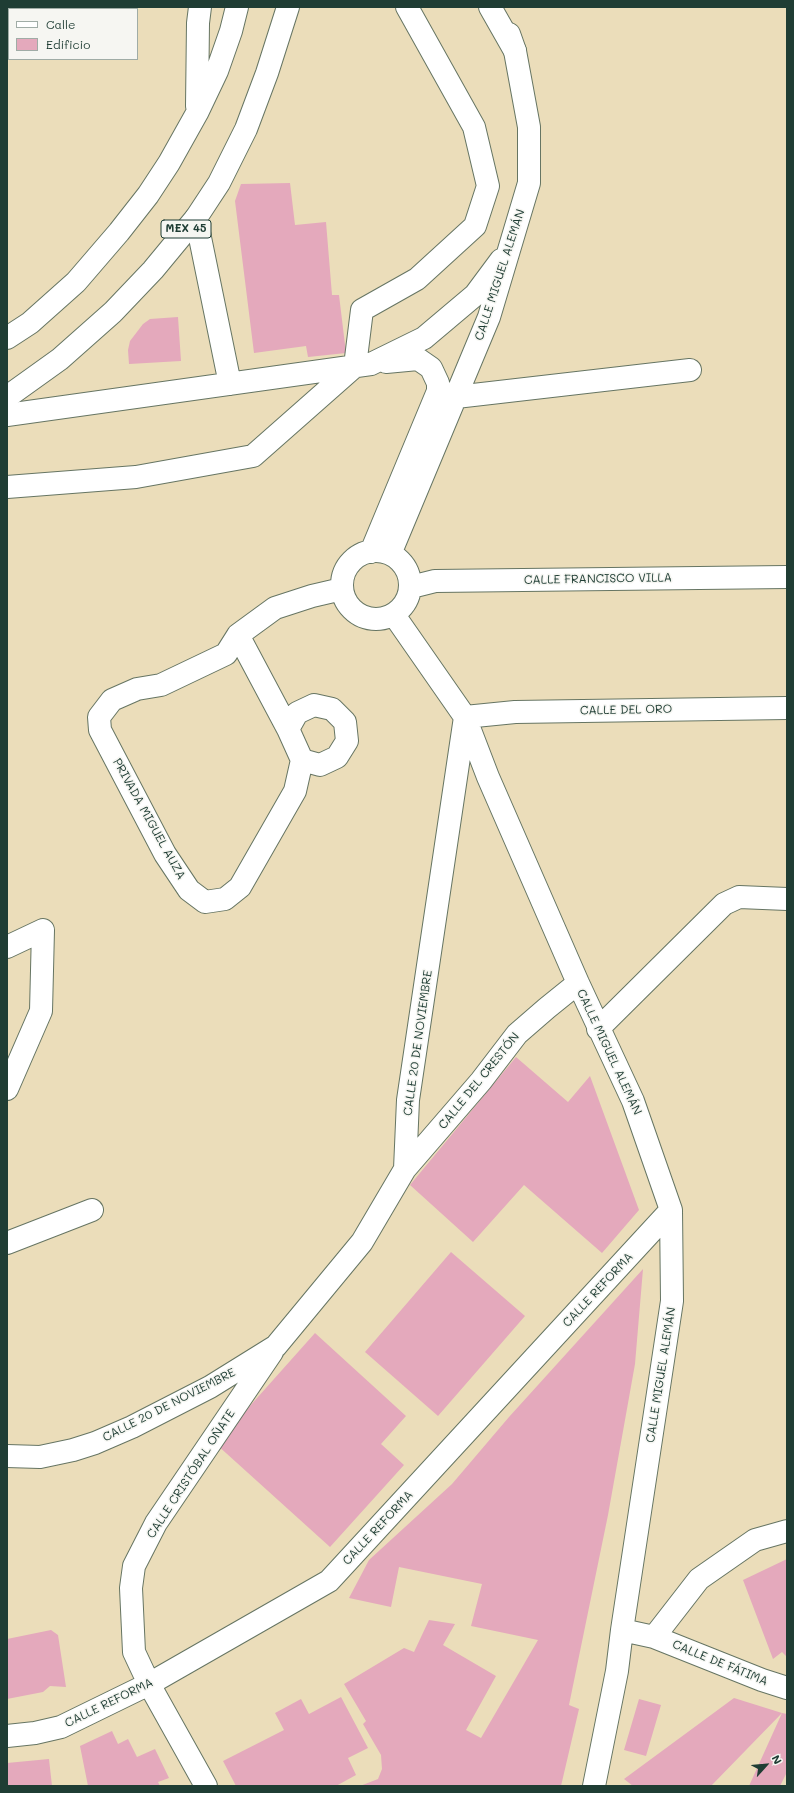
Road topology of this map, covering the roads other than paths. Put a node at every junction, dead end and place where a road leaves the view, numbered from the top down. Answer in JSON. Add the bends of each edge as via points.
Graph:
{"nodes":[{"id":1,"x":200,"y":7,"type":"edge"},
{"id":2,"x":237,"y":7,"type":"edge"},
{"id":3,"x":288,"y":7,"type":"edge"},
{"id":4,"x":407,"y":7,"type":"edge"},
{"id":5,"x":490,"y":7,"type":"edge"},
{"id":6,"x":498,"y":7,"type":"edge"},
{"id":7,"x":515,"y":51,"type":"junction"},
{"id":8,"x":197,"y":113,"type":"junction"},
{"id":9,"x":196,"y":218,"type":"junction"},
{"id":10,"x":517,"y":227,"type":"junction"},
{"id":11,"x":7,"y":338,"type":"edge"},
{"id":12,"x":363,"y":365,"type":"junction"},
{"id":13,"x":690,"y":370,"type":"dead end"},
{"id":14,"x":230,"y":384,"type":"junction"},
{"id":15,"x":444,"y":390,"type":"junction"},
{"id":16,"x":7,"y":397,"type":"edge"},
{"id":17,"x":7,"y":415,"type":"edge"},
{"id":18,"x":7,"y":487,"type":"edge"},
{"id":19,"x":380,"y":553,"type":"junction"},
{"id":20,"x":787,"y":577,"type":"edge"},
{"id":21,"x":411,"y":587,"type":"junction"},
{"id":22,"x":342,"y":589,"type":"junction"},
{"id":23,"x":394,"y":615,"type":"junction"},
{"id":24,"x":238,"y":635,"type":"junction"},
{"id":25,"x":787,"y":708,"type":"edge"},
{"id":26,"x":465,"y":717,"type":"junction"},
{"id":27,"x":288,"y":729,"type":"junction"},
{"id":28,"x":302,"y":760,"type":"junction"},
{"id":29,"x":787,"y":900,"type":"edge"},
{"id":30,"x":7,"y":947,"type":"edge"},
{"id":31,"x":578,"y":983,"type":"junction"},
{"id":32,"x":598,"y":1029,"type":"junction"},
{"id":33,"x":7,"y":1089,"type":"edge"},
{"id":34,"x":405,"y":1169,"type":"junction"},
{"id":35,"x":92,"y":1210,"type":"dead end"},
{"id":36,"x":671,"y":1210,"type":"junction"},
{"id":37,"x":7,"y":1243,"type":"edge"},
{"id":38,"x":276,"y":1346,"type":"junction"},
{"id":39,"x":7,"y":1456,"type":"edge"},
{"id":40,"x":787,"y":1531,"type":"edge"},
{"id":41,"x":622,"y":1630,"type":"junction"},
{"id":42,"x":654,"y":1637,"type":"junction"},
{"id":43,"x":149,"y":1684,"type":"junction"},
{"id":44,"x":787,"y":1688,"type":"edge"},
{"id":45,"x":7,"y":1736,"type":"edge"},
{"id":46,"x":206,"y":1786,"type":"edge"},
{"id":47,"x":594,"y":1786,"type":"edge"}],
"edges":[{"from":1,"to":8,"type":"street"},
{"from":2,"to":8,"type":"street","via":[[217,71]]},
{"from":3,"to":9,"type":"street","number":"MEX 45","via":[[246,129],[219,184]]},
{"from":4,"to":12,"type":"street","via":[[474,127],[488,186],[475,226],[417,279],[362,310]]},
{"from":5,"to":7,"type":"street"},
{"from":6,"to":7,"type":"street","name":"CALLE MIGUEL ALEMÁN"},
{"from":7,"to":10,"type":"street","name":"CALLE MIGUEL ALEMÁN","via":[[529,127],[529,183]]},
{"from":8,"to":11,"type":"street","via":[[169,163],[119,232],[76,282],[30,323]]},
{"from":9,"to":14,"type":"street"},
{"from":9,"to":16,"type":"street","number":"MEX 45","via":[[153,270],[113,312],[60,359]]},
{"from":10,"to":12,"type":"street","via":[[500,262],[475,295],[424,338]]},
{"from":10,"to":15,"type":"street","name":"CALLE MIGUEL ALEMÁN","via":[[489,317]]},
{"from":12,"to":14,"type":"street"},
{"from":12,"to":15,"type":"street","via":[[418,359],[431,368]]},
{"from":12,"to":18,"type":"street","via":[[253,456],[136,477]]},
{"from":13,"to":15,"type":"street"},
{"from":14,"to":17,"type":"street"},
{"from":15,"to":19,"type":"street","name":"CALLE MIGUEL ALEMÁN"},
{"from":19,"to":21,"type":"street","via":[[396,557],[409,576]]},
{"from":19,"to":22,"type":"street","via":[[364,553],[354,559],[347,567]]},
{"from":20,"to":21,"type":"street","name":"CALLE FRANCISCO VILLA","via":[[435,581]]},
{"from":21,"to":23,"type":"street","via":[[402,608]]},
{"from":22,"to":23,"type":"street","via":[[352,609],[361,616],[372,620]]},
{"from":22,"to":24,"type":"street","name":"PRIVADA MIGUEL AUZA","via":[[275,608]]},
{"from":23,"to":26,"type":"street","name":"CALLE MIGUEL ALEMÁN"},
{"from":24,"to":27,"type":"street"},
{"from":24,"to":28,"type":"street","name":"PRIVADA MIGUEL AUZA","via":[[226,654],[161,685],[137,689],[112,700],[99,717],[100,730],[165,854],[188,890],[205,902],[225,899],[240,888],[295,791]]},
{"from":25,"to":26,"type":"street","name":"CALLE DEL ORO","via":[[515,712]]},
{"from":26,"to":31,"type":"street","name":"CALLE MIGUEL ALEMÁN","via":[[488,777]]},
{"from":26,"to":34,"type":"street","name":"CALLE 20 DE NOVIEMBRE","via":[[408,1100]]},
{"from":27,"to":28,"type":"street"},
{"from":27,"to":28,"type":"street","via":[[297,713],[314,705],[332,709],[345,722],[347,741],[337,757],[320,765]]},
{"from":29,"to":32,"type":"street","via":[[740,897],[724,904]]},
{"from":30,"to":33,"type":"street","via":[[43,930],[40,1011]]},
{"from":31,"to":32,"type":"street","name":"CALLE MIGUEL ALEMÁN"},
{"from":31,"to":34,"type":"street","name":"CALLE DEL CRESTÓN","via":[[516,1034],[482,1081]]},
{"from":32,"to":36,"type":"street","name":"CALLE MIGUEL ALEMÁN","via":[[633,1101]]},
{"from":34,"to":38,"type":"street","name":"CALLE 20 DE NOVIEMBRE","via":[[362,1242]]},
{"from":35,"to":37,"type":"street"},
{"from":36,"to":41,"type":"street","name":"CALLE MIGUEL ALEMÁN","via":[[672,1301]]},
{"from":36,"to":43,"type":"street","name":"CALLE REFORMA","via":[[329,1581]]},
{"from":38,"to":39,"type":"street","name":"CALLE 20 DE NOVIEMBRE","via":[[210,1387],[95,1443],[40,1457]]},
{"from":38,"to":43,"type":"street","name":"CALLE CRISTÓBAL OÑATE","via":[[156,1523],[134,1566],[131,1588],[134,1652]]},
{"from":40,"to":42,"type":"street","via":[[755,1540],[699,1579]]},
{"from":41,"to":42,"type":"street","name":"CALLE DE FÁTIMA"},
{"from":41,"to":47,"type":"street","name":"CALLE MIGUEL ALEMÁN","via":[[617,1671]]},
{"from":42,"to":44,"type":"street","name":"CALLE DE FÁTIMA"},
{"from":43,"to":45,"type":"street","name":"CALLE REFORMA","via":[[61,1726],[35,1733]]},
{"from":43,"to":46,"type":"street","name":"CALLE CRISTÓBAL OÑATE"}]}
